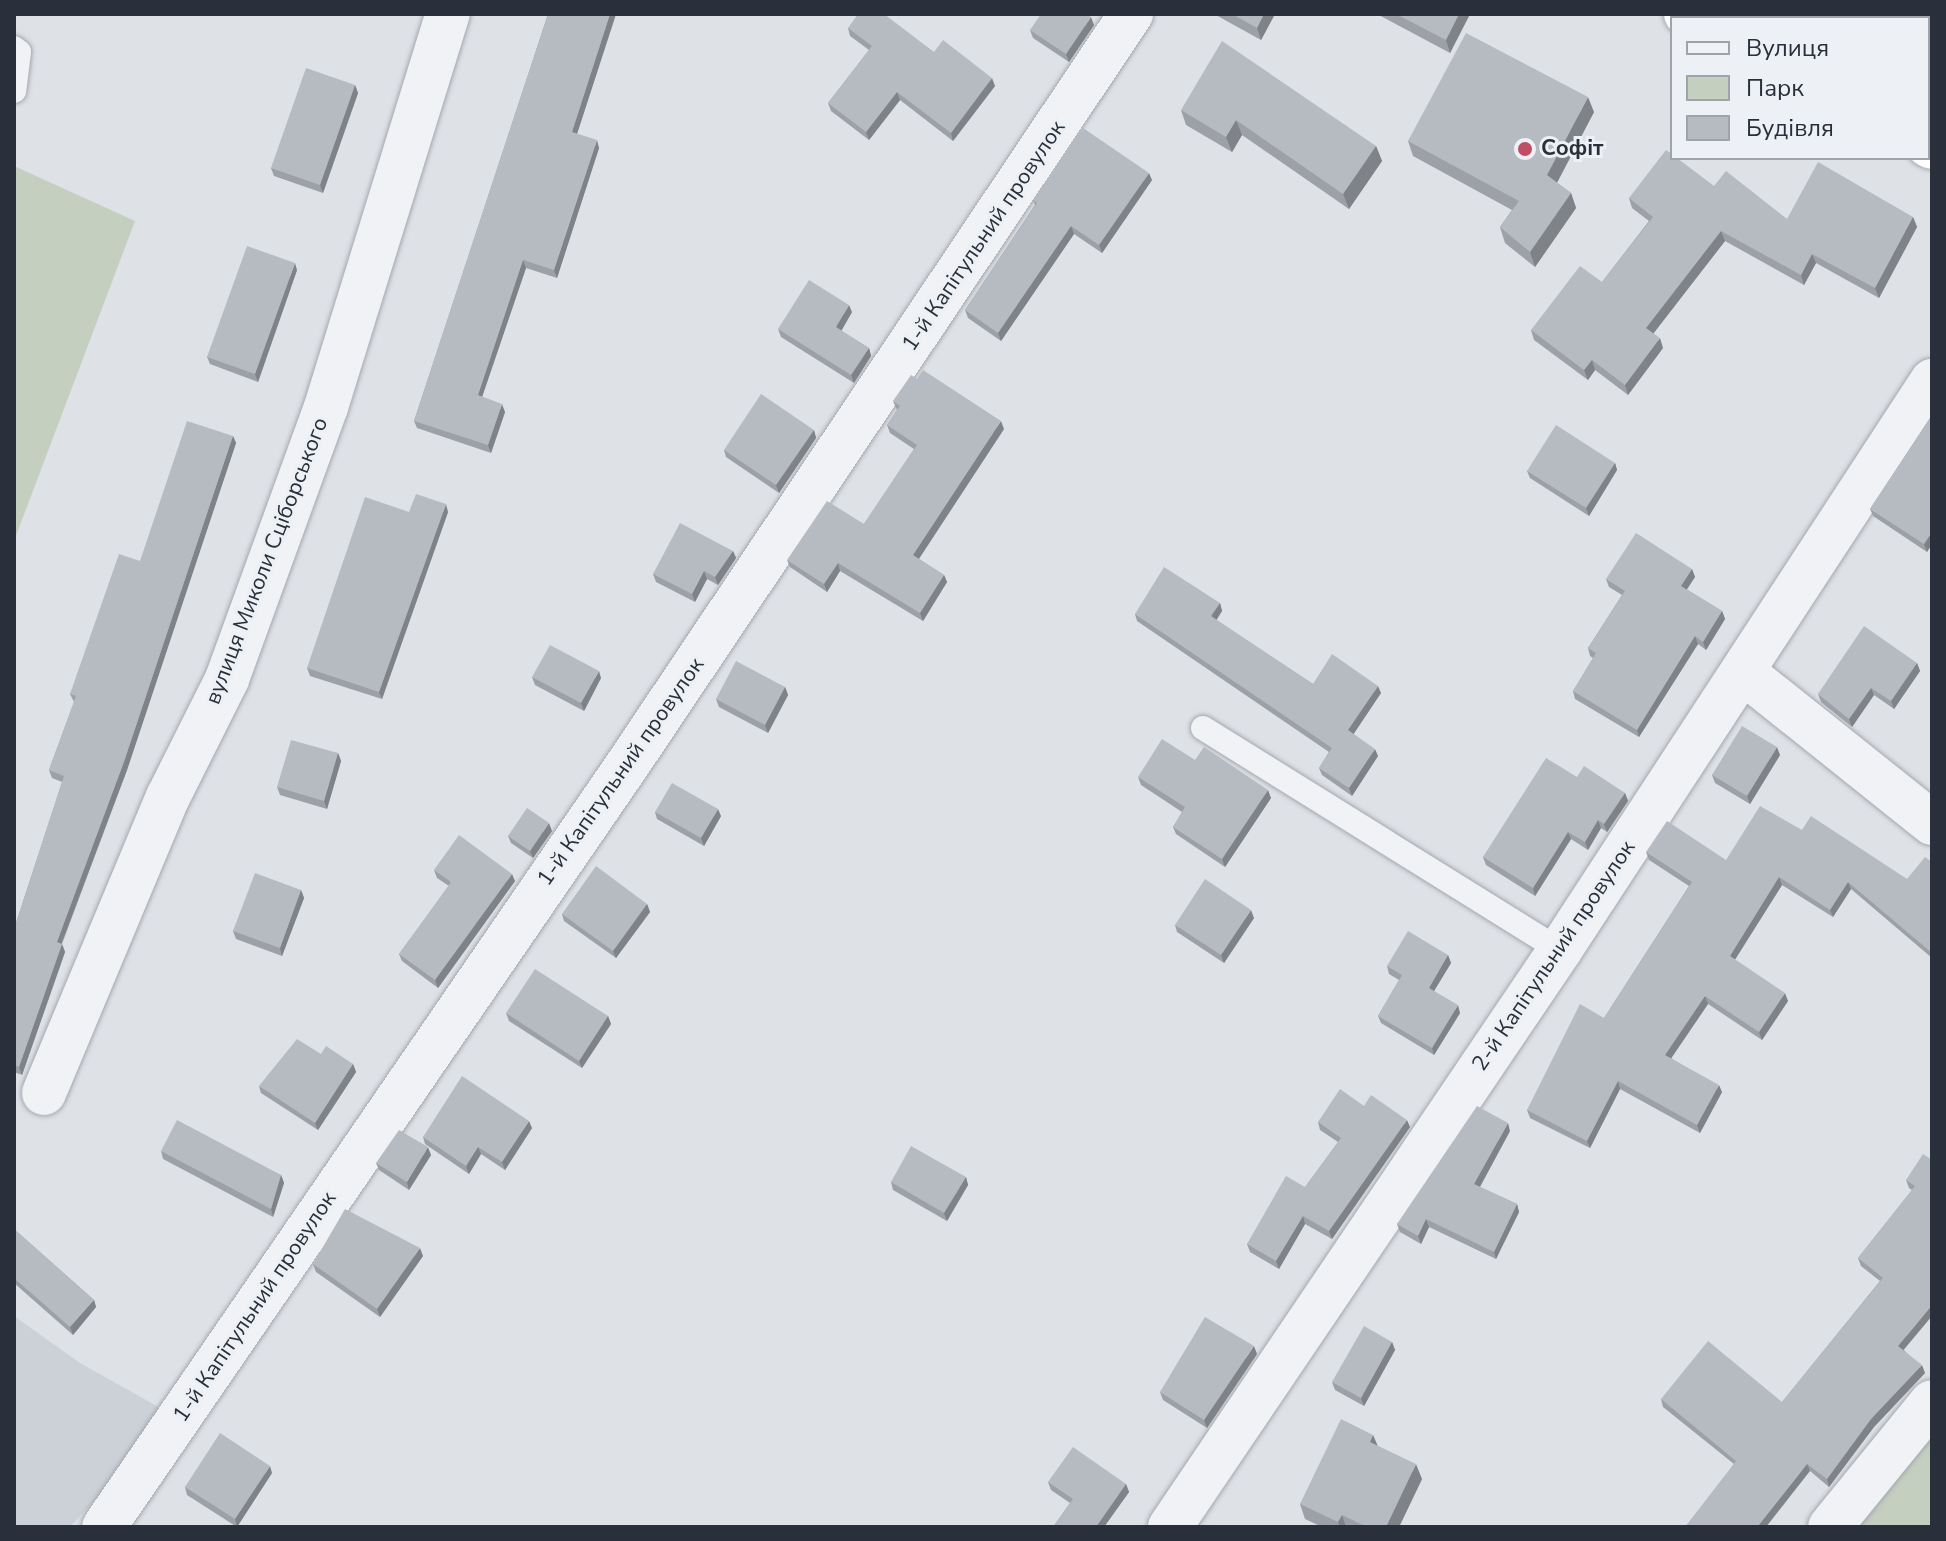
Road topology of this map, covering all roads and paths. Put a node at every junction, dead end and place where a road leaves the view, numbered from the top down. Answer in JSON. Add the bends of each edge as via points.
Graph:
{"nodes":[{"id":1,"x":448,"y":14,"type":"edge"},
{"id":2,"x":1131,"y":14,"type":"edge"},
{"id":3,"x":14,"y":48,"type":"edge"},
{"id":4,"x":14,"y":91,"type":"edge"},
{"id":5,"x":1932,"y":381,"type":"edge"},
{"id":6,"x":1743,"y":672,"type":"junction"},
{"id":7,"x":1203,"y":728,"type":"dead end"},
{"id":8,"x":1932,"y":823,"type":"edge"},
{"id":9,"x":1560,"y":950,"type":"junction"},
{"id":10,"x":44,"y":1093,"type":"dead end"},
{"id":11,"x":1932,"y":1402,"type":"edge"},
{"id":12,"x":104,"y":1527,"type":"edge"},
{"id":13,"x":1170,"y":1527,"type":"edge"},
{"id":14,"x":1830,"y":1527,"type":"edge"}],
"edges":[{"from":1,"to":10,"type":"street","name":"вулиця Миколи Сціборського","via":[[326,407],[227,679],[168,797]]},
{"from":2,"to":12,"type":"street","name":"1-й Капітульний провулок","via":[[662,714]]},
{"from":3,"to":4,"type":"lane","via":[[19,52]]},
{"from":5,"to":6,"type":"street","name":"2-й Капітульний провулок"},
{"from":6,"to":8,"type":"street"},
{"from":6,"to":9,"type":"street","name":"2-й Капітульний провулок"},
{"from":7,"to":9,"type":"lane"},
{"from":9,"to":13,"type":"street","name":"2-й Капітульний провулок"},
{"from":11,"to":14,"type":"street"}]}
